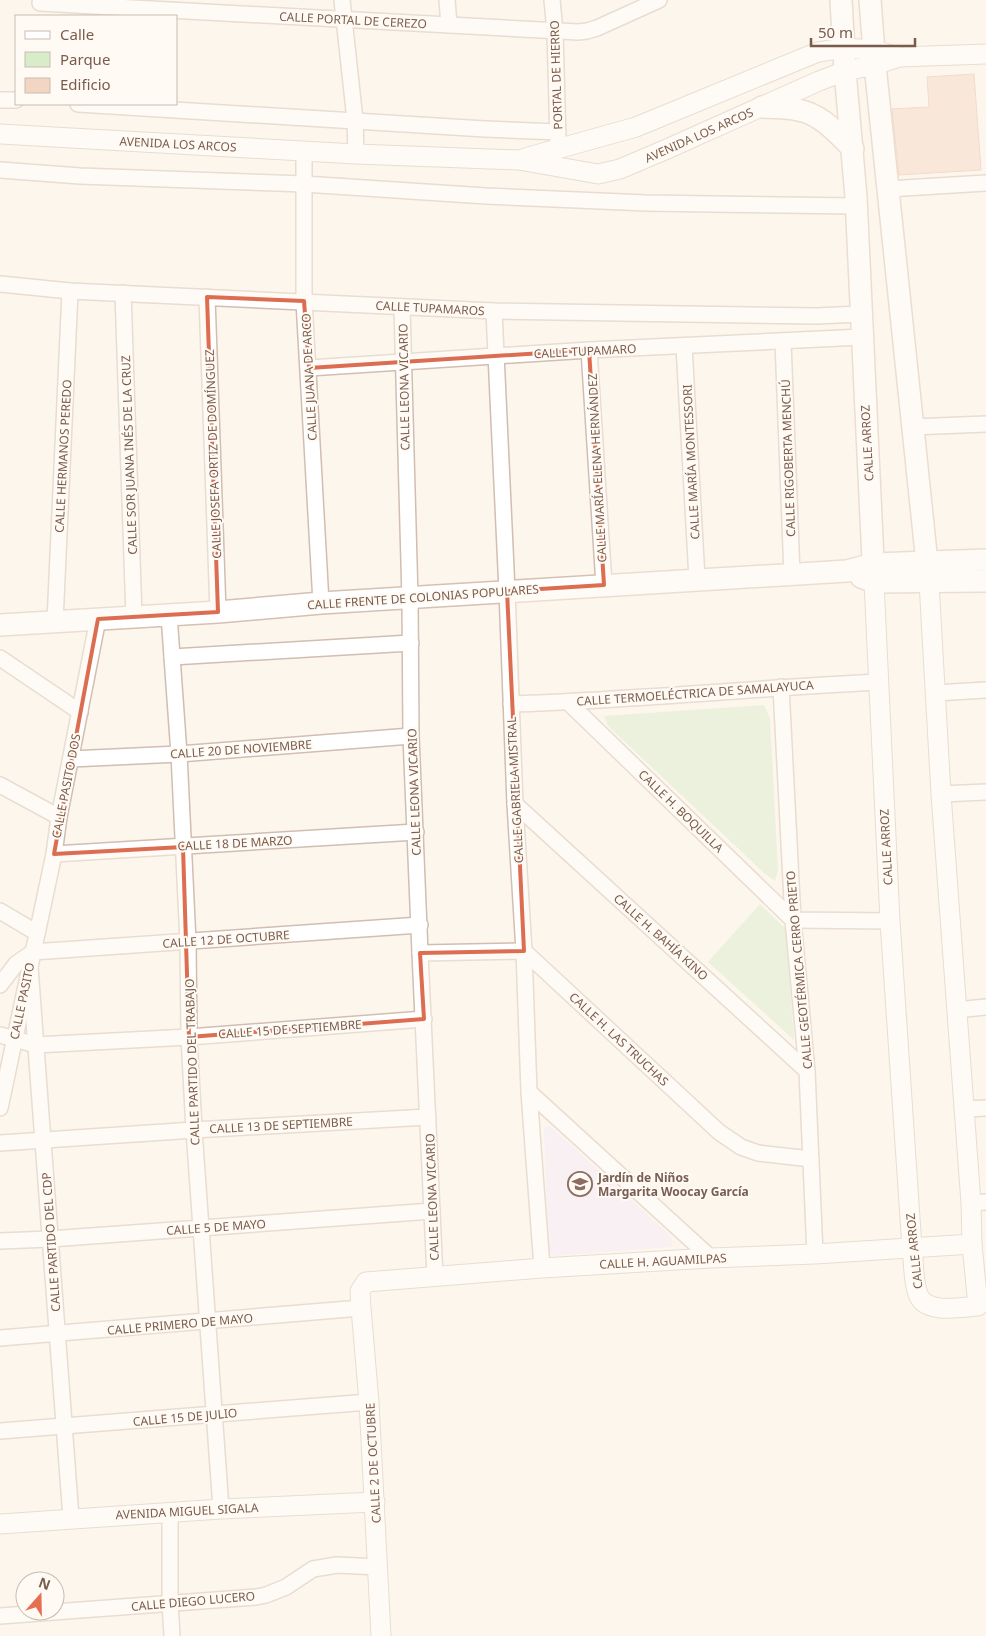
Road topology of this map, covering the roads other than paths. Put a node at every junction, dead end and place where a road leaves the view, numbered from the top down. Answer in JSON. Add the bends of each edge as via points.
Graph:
{"nodes":[{"id":1,"x":342,"y":0,"type":"edge"},
{"id":2,"x":447,"y":0,"type":"edge"},
{"id":3,"x":552,"y":0,"type":"edge"},
{"id":4,"x":659,"y":0,"type":"edge"},
{"id":5,"x":841,"y":0,"type":"edge"},
{"id":6,"x":870,"y":0,"type":"edge"},
{"id":7,"x":41,"y":6,"type":"edge"},
{"id":8,"x":239,"y":7,"type":"edge"},
{"id":9,"x":344,"y":19,"type":"junction"},
{"id":10,"x":449,"y":25,"type":"junction"},
{"id":11,"x":555,"y":31,"type":"junction"},
{"id":12,"x":844,"y":48,"type":"junction"},
{"id":13,"x":986,"y":54,"type":"edge"},
{"id":14,"x":874,"y":58,"type":"junction"},
{"id":15,"x":845,"y":71,"type":"junction"},
{"id":16,"x":0,"y":100,"type":"edge"},
{"id":17,"x":15,"y":100,"type":"edge"},
{"id":18,"x":95,"y":105,"type":"edge"},
{"id":19,"x":762,"y":107,"type":"junction"},
{"id":20,"x":355,"y":120,"type":"junction"},
{"id":21,"x":0,"y":134,"type":"edge"},
{"id":22,"x":558,"y":149,"type":"junction"},
{"id":23,"x":853,"y":149,"type":"junction"},
{"id":24,"x":304,"y":151,"type":"junction"},
{"id":25,"x":356,"y":154,"type":"junction"},
{"id":26,"x":0,"y":170,"type":"edge"},
{"id":27,"x":986,"y":183,"type":"edge"},
{"id":28,"x":304,"y":184,"type":"junction"},
{"id":29,"x":888,"y":189,"type":"junction"},
{"id":30,"x":856,"y":206,"type":"junction"},
{"id":31,"x":0,"y":284,"type":"edge"},
{"id":32,"x":70,"y":291,"type":"junction"},
{"id":33,"x":123,"y":293,"type":"junction"},
{"id":34,"x":207,"y":297,"type":"junction"},
{"id":35,"x":304,"y":301,"type":"junction"},
{"id":36,"x":402,"y":307,"type":"junction"},
{"id":37,"x":494,"y":311,"type":"junction"},
{"id":38,"x":861,"y":314,"type":"junction"},
{"id":39,"x":862,"y":337,"type":"junction"},
{"id":40,"x":783,"y":342,"type":"junction"},
{"id":41,"x":684,"y":346,"type":"junction"},
{"id":42,"x":589,"y":350,"type":"junction"},
{"id":43,"x":495,"y":355,"type":"junction"},
{"id":44,"x":403,"y":362,"type":"junction"},
{"id":45,"x":309,"y":368,"type":"junction"},
{"id":46,"x":986,"y":424,"type":"edge"},
{"id":47,"x":912,"y":427,"type":"junction"},
{"id":48,"x":986,"y":560,"type":"edge"},
{"id":49,"x":928,"y":572,"type":"junction"},
{"id":50,"x":873,"y":573,"type":"junction"},
{"id":51,"x":792,"y":574,"type":"junction"},
{"id":52,"x":698,"y":579,"type":"junction"},
{"id":53,"x":986,"y":581,"type":"edge"},
{"id":54,"x":604,"y":585,"type":"junction"},
{"id":55,"x":507,"y":591,"type":"junction"},
{"id":56,"x":410,"y":598,"type":"junction"},
{"id":57,"x":320,"y":603,"type":"junction"},
{"id":58,"x":218,"y":612,"type":"junction"},
{"id":59,"x":168,"y":615,"type":"junction"},
{"id":60,"x":134,"y":617,"type":"junction"},
{"id":61,"x":98,"y":619,"type":"junction"},
{"id":62,"x":55,"y":622,"type":"junction"},
{"id":63,"x":0,"y":625,"type":"edge"},
{"id":64,"x":411,"y":643,"type":"junction"},
{"id":65,"x":172,"y":657,"type":"junction"},
{"id":66,"x":0,"y":658,"type":"edge"},
{"id":67,"x":878,"y":682,"type":"junction"},
{"id":68,"x":781,"y":687,"type":"junction"},
{"id":69,"x":986,"y":690,"type":"edge"},
{"id":70,"x":935,"y":694,"type":"junction"},
{"id":71,"x":568,"y":702,"type":"junction"},
{"id":72,"x":511,"y":704,"type":"junction"},
{"id":73,"x":80,"y":712,"type":"junction"},
{"id":74,"x":412,"y":736,"type":"junction"},
{"id":75,"x":179,"y":754,"type":"junction"},
{"id":76,"x":71,"y":759,"type":"junction"},
{"id":77,"x":0,"y":785,"type":"edge"},
{"id":78,"x":986,"y":792,"type":"edge"},
{"id":79,"x":941,"y":794,"type":"junction"},
{"id":80,"x":515,"y":804,"type":"junction"},
{"id":81,"x":59,"y":817,"type":"junction"},
{"id":82,"x":416,"y":832,"type":"junction"},
{"id":83,"x":183,"y":847,"type":"junction"},
{"id":84,"x":54,"y":854,"type":"junction"},
{"id":85,"x":0,"y":911,"type":"edge"},
{"id":86,"x":793,"y":920,"type":"junction"},
{"id":87,"x":890,"y":921,"type":"junction"},
{"id":88,"x":420,"y":924,"type":"junction"},
{"id":89,"x":37,"y":933,"type":"junction"},
{"id":90,"x":188,"y":942,"type":"junction"},
{"id":91,"x":524,"y":950,"type":"junction"},
{"id":92,"x":420,"y":953,"type":"junction"},
{"id":93,"x":31,"y":959,"type":"junction"},
{"id":94,"x":0,"y":985,"type":"edge"},
{"id":95,"x":986,"y":1007,"type":"edge"},
{"id":96,"x":956,"y":1010,"type":"junction"},
{"id":97,"x":424,"y":1019,"type":"junction"},
{"id":98,"x":7,"y":1037,"type":"edge"},
{"id":99,"x":189,"y":1037,"type":"junction"},
{"id":100,"x":36,"y":1045,"type":"junction"},
{"id":101,"x":807,"y":1071,"type":"junction"},
{"id":102,"x":529,"y":1092,"type":"junction"},
{"id":103,"x":0,"y":1108,"type":"edge"},
{"id":104,"x":986,"y":1108,"type":"edge"},
{"id":105,"x":964,"y":1109,"type":"junction"},
{"id":106,"x":428,"y":1117,"type":"junction"},
{"id":107,"x":194,"y":1130,"type":"junction"},
{"id":108,"x":44,"y":1140,"type":"junction"},
{"id":109,"x":0,"y":1143,"type":"edge"},
{"id":110,"x":811,"y":1159,"type":"junction"},
{"id":111,"x":978,"y":1202,"type":"edge"},
{"id":112,"x":432,"y":1211,"type":"junction"},
{"id":113,"x":201,"y":1228,"type":"junction"},
{"id":114,"x":50,"y":1239,"type":"junction"},
{"id":115,"x":0,"y":1241,"type":"edge"},
{"id":116,"x":972,"y":1244,"type":"junction"},
{"id":117,"x":912,"y":1248,"type":"junction"},
{"id":118,"x":815,"y":1254,"type":"junction"},
{"id":119,"x":711,"y":1258,"type":"junction"},
{"id":120,"x":542,"y":1268,"type":"junction"},
{"id":121,"x":435,"y":1276,"type":"junction"},
{"id":122,"x":360,"y":1300,"type":"junction"},
{"id":123,"x":982,"y":1306,"type":"edge"},
{"id":124,"x":208,"y":1322,"type":"junction"},
{"id":125,"x":56,"y":1334,"type":"junction"},
{"id":126,"x":0,"y":1338,"type":"edge"},
{"id":127,"x":370,"y":1402,"type":"junction"},
{"id":128,"x":214,"y":1414,"type":"junction"},
{"id":129,"x":64,"y":1427,"type":"junction"},
{"id":130,"x":0,"y":1432,"type":"edge"},
{"id":131,"x":375,"y":1502,"type":"junction"},
{"id":132,"x":221,"y":1509,"type":"junction"},
{"id":133,"x":170,"y":1512,"type":"junction"},
{"id":134,"x":71,"y":1518,"type":"junction"},
{"id":135,"x":0,"y":1524,"type":"edge"},
{"id":136,"x":379,"y":1567,"type":"junction"},
{"id":137,"x":170,"y":1603,"type":"junction"},
{"id":138,"x":0,"y":1616,"type":"edge"},
{"id":139,"x":172,"y":1636,"type":"edge"},
{"id":140,"x":382,"y":1636,"type":"edge"}],
"edges":[{"from":1,"to":9,"type":"street"},
{"from":2,"to":10,"type":"street"},
{"from":3,"to":11,"type":"street","name":"PORTAL DE HIERRO"},
{"from":4,"to":11,"type":"street","name":"CALLE PORTAL DE CEREZO","via":[[587,31]]},
{"from":5,"to":12,"type":"main road","name":"CALLE ARROZ"},
{"from":6,"to":14,"type":"main road","name":"CALLE ARROZ"},
{"from":7,"to":8,"type":"street","name":"CALLE PORTAL DE CEREZO"},
{"from":8,"to":9,"type":"street","name":"CALLE PORTAL DE CEREZO"},
{"from":9,"to":10,"type":"street","name":"CALLE PORTAL DE CEREZO"},
{"from":9,"to":20,"type":"street"},
{"from":10,"to":11,"type":"street","name":"CALLE PORTAL DE CEREZO"},
{"from":11,"to":22,"type":"street","name":"PORTAL DE HIERRO"},
{"from":12,"to":14,"type":"street","name":"AVENIDA LOS ARCOS"},
{"from":12,"to":15,"type":"main road","name":"CALLE ARROZ"},
{"from":12,"to":22,"type":"street","name":"AVENIDA LOS ARCOS","via":[[818,52],[636,127]]},
{"from":13,"to":14,"type":"street"},
{"from":14,"to":15,"type":"street","name":"AVENIDA LOS ARCOS"},
{"from":14,"to":29,"type":"main road","name":"CALLE ARROZ"},
{"from":15,"to":19,"type":"street","name":"AVENIDA LOS ARCOS"},
{"from":15,"to":23,"type":"main road","name":"CALLE ARROZ"},
{"from":16,"to":17,"type":"street"},
{"from":18,"to":20,"type":"street","name":"AVENIDA LOS ARCOS"},
{"from":19,"to":22,"type":"street","name":"AVENIDA LOS ARCOS","via":[[610,172],[586,173]]},
{"from":19,"to":23,"type":"main road","via":[[799,110],[815,115]]},
{"from":20,"to":22,"type":"street","name":"AVENIDA LOS ARCOS","via":[[476,128]]},
{"from":20,"to":25,"type":"street"},
{"from":21,"to":24,"type":"street","name":"AVENIDA LOS ARCOS"},
{"from":22,"to":25,"type":"street","name":"AVENIDA LOS ARCOS","via":[[518,160]]},
{"from":23,"to":30,"type":"main road","name":"CALLE ARROZ"},
{"from":24,"to":25,"type":"street","name":"AVENIDA LOS ARCOS"},
{"from":24,"to":28,"type":"street","name":"CALLE JUANA DE ARCO"},
{"from":26,"to":28,"type":"street"},
{"from":27,"to":29,"type":"street"},
{"from":28,"to":30,"type":"street","via":[[646,203]]},
{"from":28,"to":35,"type":"street","name":"CALLE JUANA DE ARCO"},
{"from":29,"to":47,"type":"main road","name":"CALLE ARROZ"},
{"from":30,"to":38,"type":"main road","name":"CALLE ARROZ"},
{"from":31,"to":32,"type":"street","name":"CALLE TUPAMAROS"},
{"from":32,"to":33,"type":"street","name":"CALLE TUPAMAROS"},
{"from":32,"to":62,"type":"street","name":"CALLE HERMANOS PEREDO"},
{"from":33,"to":34,"type":"street","name":"CALLE TUPAMAROS"},
{"from":33,"to":60,"type":"street","name":"CALLE SOR JUANA INÉS DE LA CRUZ"},
{"from":34,"to":35,"type":"street","name":"CALLE TUPAMAROS"},
{"from":34,"to":58,"type":"street","name":"CALLE JOSEFA ORTIZ DE DOMÍNGUEZ"},
{"from":35,"to":36,"type":"street","name":"CALLE TUPAMAROS"},
{"from":35,"to":45,"type":"street","name":"CALLE JUANA DE ARCO"},
{"from":36,"to":37,"type":"street","name":"CALLE TUPAMAROS"},
{"from":36,"to":44,"type":"street","name":"CALLE LEONA VICARIO"},
{"from":37,"to":38,"type":"street","name":"CALLE TUPAMAROS"},
{"from":37,"to":43,"type":"street","name":"CALLE GABRIELA MISTRAL"},
{"from":38,"to":39,"type":"main road","name":"CALLE ARROZ"},
{"from":39,"to":40,"type":"street","name":"CALLE TUPAMARO"},
{"from":39,"to":50,"type":"main road","name":"CALLE ARROZ"},
{"from":40,"to":41,"type":"street","name":"CALLE TUPAMARO"},
{"from":40,"to":51,"type":"street","name":"CALLE RIGOBERTA MENCHÚ"},
{"from":41,"to":42,"type":"street","name":"CALLE TUPAMARO"},
{"from":41,"to":52,"type":"street","name":"CALLE MARÍA MONTESSORI"},
{"from":42,"to":43,"type":"street","name":"CALLE TUPAMARO"},
{"from":42,"to":54,"type":"street","name":"CALLE MARÍA ELENA HERNÁNDEZ"},
{"from":43,"to":44,"type":"street","name":"CALLE TUPAMARO"},
{"from":43,"to":55,"type":"street","name":"CALLE GABRIELA MISTRAL"},
{"from":44,"to":45,"type":"street","name":"CALLE TUPAMARO"},
{"from":44,"to":56,"type":"street","name":"CALLE LEONA VICARIO"},
{"from":45,"to":57,"type":"street","name":"CALLE JUANA DE ARCO"},
{"from":46,"to":47,"type":"street"},
{"from":47,"to":49,"type":"main road","name":"CALLE ARROZ"},
{"from":48,"to":49,"type":"main road"},
{"from":49,"to":50,"type":"main road","name":"CALLE FRENTE DE COLONIAS POPULARES"},
{"from":49,"to":53,"type":"main road"},
{"from":49,"to":70,"type":"street","name":"CALLE ARROZ"},
{"from":50,"to":51,"type":"main road","name":"CALLE FRENTE DE COLONIAS POPULARES"},
{"from":50,"to":67,"type":"street","name":"CALLE ARROZ"},
{"from":51,"to":52,"type":"main road","name":"CALLE FRENTE DE COLONIAS POPULARES"},
{"from":52,"to":54,"type":"main road","name":"CALLE FRENTE DE COLONIAS POPULARES"},
{"from":54,"to":55,"type":"main road","name":"CALLE FRENTE DE COLONIAS POPULARES"},
{"from":55,"to":56,"type":"main road","name":"CALLE FRENTE DE COLONIAS POPULARES"},
{"from":55,"to":72,"type":"street","name":"CALLE GABRIELA MISTRAL"},
{"from":56,"to":57,"type":"main road","name":"CALLE FRENTE DE COLONIAS POPULARES"},
{"from":56,"to":64,"type":"street","name":"CALLE LEONA VICARIO"},
{"from":57,"to":58,"type":"main road","name":"CALLE FRENTE DE COLONIAS POPULARES"},
{"from":58,"to":59,"type":"main road","name":"CALLE FRENTE DE COLONIAS POPULARES"},
{"from":59,"to":60,"type":"main road","name":"CALLE FRENTE DE COLONIAS POPULARES"},
{"from":59,"to":65,"type":"street","name":"CALLE PARTIDO DEL TRABAJO"},
{"from":60,"to":61,"type":"main road","name":"CALLE FRENTE DE COLONIAS POPULARES"},
{"from":61,"to":62,"type":"main road","name":"CALLE FRENTE DE COLONIAS POPULARES"},
{"from":61,"to":73,"type":"street","name":"CALLE PASITO DOS"},
{"from":62,"to":63,"type":"main road","name":"CALLE FRENTE DE COLONIAS POPULARES"},
{"from":64,"to":65,"type":"street"},
{"from":64,"to":74,"type":"street","name":"CALLE LEONA VICARIO"},
{"from":65,"to":75,"type":"street","name":"CALLE PARTIDO DEL TRABAJO"},
{"from":66,"to":73,"type":"street"},
{"from":67,"to":68,"type":"street","name":"CALLE TERMOELÉCTRICA DE SAMALAYUCA"},
{"from":67,"to":87,"type":"street","name":"CALLE ARROZ"},
{"from":68,"to":71,"type":"street","name":"CALLE TERMOELÉCTRICA DE SAMALAYUCA"},
{"from":68,"to":86,"type":"street","name":"CALLE GEOTÉRMICA CERRO PRIETO"},
{"from":69,"to":70,"type":"street"},
{"from":70,"to":79,"type":"street","name":"CALLE ARROZ"},
{"from":71,"to":72,"type":"street","name":"CALLE TERMOELÉCTRICA DE SAMALAYUCA"},
{"from":71,"to":86,"type":"street","name":"CALLE H. BOQUILLA"},
{"from":72,"to":80,"type":"street","name":"CALLE GABRIELA MISTRAL"},
{"from":73,"to":76,"type":"street","name":"CALLE PASITO DOS"},
{"from":74,"to":75,"type":"street","name":"CALLE 20 DE NOVIEMBRE"},
{"from":74,"to":82,"type":"street","name":"CALLE LEONA VICARIO"},
{"from":75,"to":76,"type":"street","name":"CALLE 20 DE NOVIEMBRE"},
{"from":75,"to":83,"type":"street","name":"CALLE PARTIDO DEL TRABAJO"},
{"from":76,"to":81,"type":"street","name":"CALLE PASITO DOS"},
{"from":77,"to":81,"type":"street"},
{"from":78,"to":79,"type":"street"},
{"from":79,"to":96,"type":"street","name":"CALLE ARROZ"},
{"from":80,"to":91,"type":"street","name":"CALLE GABRIELA MISTRAL"},
{"from":80,"to":101,"type":"street","name":"CALLE H. BAHÍA KINO"},
{"from":81,"to":84,"type":"street","name":"CALLE PASITO DOS"},
{"from":82,"to":83,"type":"street","name":"CALLE 18 DE MARZO"},
{"from":82,"to":88,"type":"street","name":"CALLE LEONA VICARIO"},
{"from":83,"to":84,"type":"street","name":"CALLE 18 DE MARZO"},
{"from":83,"to":90,"type":"street","name":"CALLE PARTIDO DEL TRABAJO"},
{"from":84,"to":89,"type":"street","name":"CALLE PASITO DOS"},
{"from":85,"to":89,"type":"street"},
{"from":86,"to":87,"type":"street"},
{"from":86,"to":101,"type":"street","name":"CALLE GEOTÉRMICA CERRO PRIETO"},
{"from":87,"to":117,"type":"street","name":"CALLE ARROZ"},
{"from":88,"to":90,"type":"street","name":"CALLE 12 DE OCTUBRE"},
{"from":88,"to":92,"type":"street","name":"CALLE LEONA VICARIO"},
{"from":89,"to":93,"type":"street","name":"CALLE PASITO DOS"},
{"from":90,"to":93,"type":"street","name":"CALLE 12 DE OCTUBRE"},
{"from":90,"to":99,"type":"street","name":"CALLE PARTIDO DEL TRABAJO"},
{"from":91,"to":92,"type":"street"},
{"from":91,"to":102,"type":"street","name":"CALLE GABRIELA MISTRAL"},
{"from":91,"to":110,"type":"street","name":"CALLE H. LAS TRUCHAS","via":[[719,1132],[758,1154]]},
{"from":92,"to":97,"type":"street","name":"CALLE LEONA VICARIO"},
{"from":93,"to":94,"type":"street","via":[[16,964]]},
{"from":93,"to":98,"type":"street","name":"CALLE PASITO"},
{"from":93,"to":100,"type":"street","name":"CALLE PARTIDO DEL CDP"},
{"from":95,"to":96,"type":"street"},
{"from":96,"to":105,"type":"street","name":"CALLE ARROZ"},
{"from":97,"to":99,"type":"street","name":"CALLE 15 DE SEPTIEMBRE"},
{"from":97,"to":106,"type":"street","name":"CALLE LEONA VICARIO"},
{"from":98,"to":100,"type":"street","name":"CALLE 15 DE SEPTIEMBRE"},
{"from":98,"to":103,"type":"street","name":"CALLE PASITO"},
{"from":99,"to":100,"type":"street","name":"CALLE 15 DE SEPTIEMBRE"},
{"from":99,"to":107,"type":"street","name":"CALLE PARTIDO DEL TRABAJO"},
{"from":100,"to":108,"type":"street","name":"CALLE PARTIDO DEL CDP"},
{"from":101,"to":110,"type":"street","name":"CALLE GEOTÉRMICA CERRO PRIETO"},
{"from":102,"to":119,"type":"street"},
{"from":102,"to":120,"type":"street","name":"CALLE GABRIELA MISTRAL"},
{"from":104,"to":105,"type":"street"},
{"from":105,"to":111,"type":"street","name":"CALLE ARROZ"},
{"from":106,"to":107,"type":"street","name":"CALLE 13 DE SEPTIEMBRE"},
{"from":106,"to":112,"type":"street","name":"CALLE LEONA VICARIO"},
{"from":107,"to":108,"type":"street","name":"CALLE 13 DE SEPTIEMBRE"},
{"from":107,"to":113,"type":"street","name":"CALLE PARTIDO DEL TRABAJO"},
{"from":108,"to":109,"type":"street","name":"CALLE 13 DE SEPTIEMBRE"},
{"from":108,"to":114,"type":"street","name":"CALLE PARTIDO DEL CDP"},
{"from":110,"to":118,"type":"street","name":"CALLE GEOTÉRMICA CERRO PRIETO"},
{"from":111,"to":116,"type":"street","name":"CALLE ARROZ"},
{"from":112,"to":113,"type":"street","name":"CALLE 5 DE MAYO"},
{"from":112,"to":121,"type":"street","name":"CALLE LEONA VICARIO"},
{"from":113,"to":114,"type":"street","name":"CALLE 5 DE MAYO"},
{"from":113,"to":124,"type":"street","name":"CALLE PARTIDO DEL TRABAJO"},
{"from":114,"to":115,"type":"street","name":"CALLE 5 DE MAYO"},
{"from":114,"to":125,"type":"street","name":"CALLE PARTIDO DEL CDP"},
{"from":116,"to":117,"type":"street","name":"CALLE H. AGUAMILPAS"},
{"from":116,"to":123,"type":"street","name":"CALLE ARROZ"},
{"from":117,"to":118,"type":"street","name":"CALLE H. AGUAMILPAS"},
{"from":117,"to":123,"type":"street","name":"CALLE ARROZ","via":[[916,1287],[922,1302],[934,1308]]},
{"from":118,"to":119,"type":"street","name":"CALLE H. AGUAMILPAS"},
{"from":119,"to":120,"type":"street","name":"CALLE H. AGUAMILPAS"},
{"from":120,"to":121,"type":"street","name":"CALLE H. AGUAMILPAS"},
{"from":121,"to":122,"type":"street","name":"CALLE H. AGUAMILPAS","via":[[366,1282]]},
{"from":122,"to":124,"type":"street","name":"CALLE PRIMERO DE MAYO"},
{"from":122,"to":127,"type":"street","name":"CALLE 2 DE OCTUBRE"},
{"from":124,"to":125,"type":"street","name":"CALLE PRIMERO DE MAYO"},
{"from":124,"to":128,"type":"street","name":"CALLE PARTIDO DEL TRABAJO"},
{"from":125,"to":126,"type":"street","name":"CALLE PRIMERO DE MAYO"},
{"from":125,"to":129,"type":"street","name":"CALLE PARTIDO DEL CDP"},
{"from":127,"to":128,"type":"street","name":"CALLE 15 DE JULIO"},
{"from":127,"to":131,"type":"street","name":"CALLE 2 DE OCTUBRE"},
{"from":128,"to":129,"type":"street","name":"CALLE 15 DE JULIO"},
{"from":128,"to":132,"type":"street","name":"CALLE PARTIDO DEL TRABAJO"},
{"from":129,"to":130,"type":"street","name":"CALLE 15 DE JULIO"},
{"from":129,"to":134,"type":"street","name":"CALLE PARTIDO DEL CDP"},
{"from":131,"to":132,"type":"street","name":"AVENIDA MIGUEL SIGALA"},
{"from":131,"to":136,"type":"street","name":"CALLE 2 DE OCTUBRE"},
{"from":132,"to":133,"type":"street","name":"AVENIDA MIGUEL SIGALA"},
{"from":133,"to":134,"type":"street","name":"AVENIDA MIGUEL SIGALA"},
{"from":133,"to":137,"type":"street"},
{"from":134,"to":135,"type":"street","name":"AVENIDA MIGUEL SIGALA"},
{"from":136,"to":137,"type":"street","name":"CALLE DIEGO LUCERO","via":[[325,1566],[312,1569],[286,1587],[266,1595]]},
{"from":136,"to":140,"type":"street","name":"CALLE 2 DE OCTUBRE"},
{"from":137,"to":138,"type":"street","name":"CALLE DIEGO LUCERO"},
{"from":137,"to":139,"type":"street"}]}
